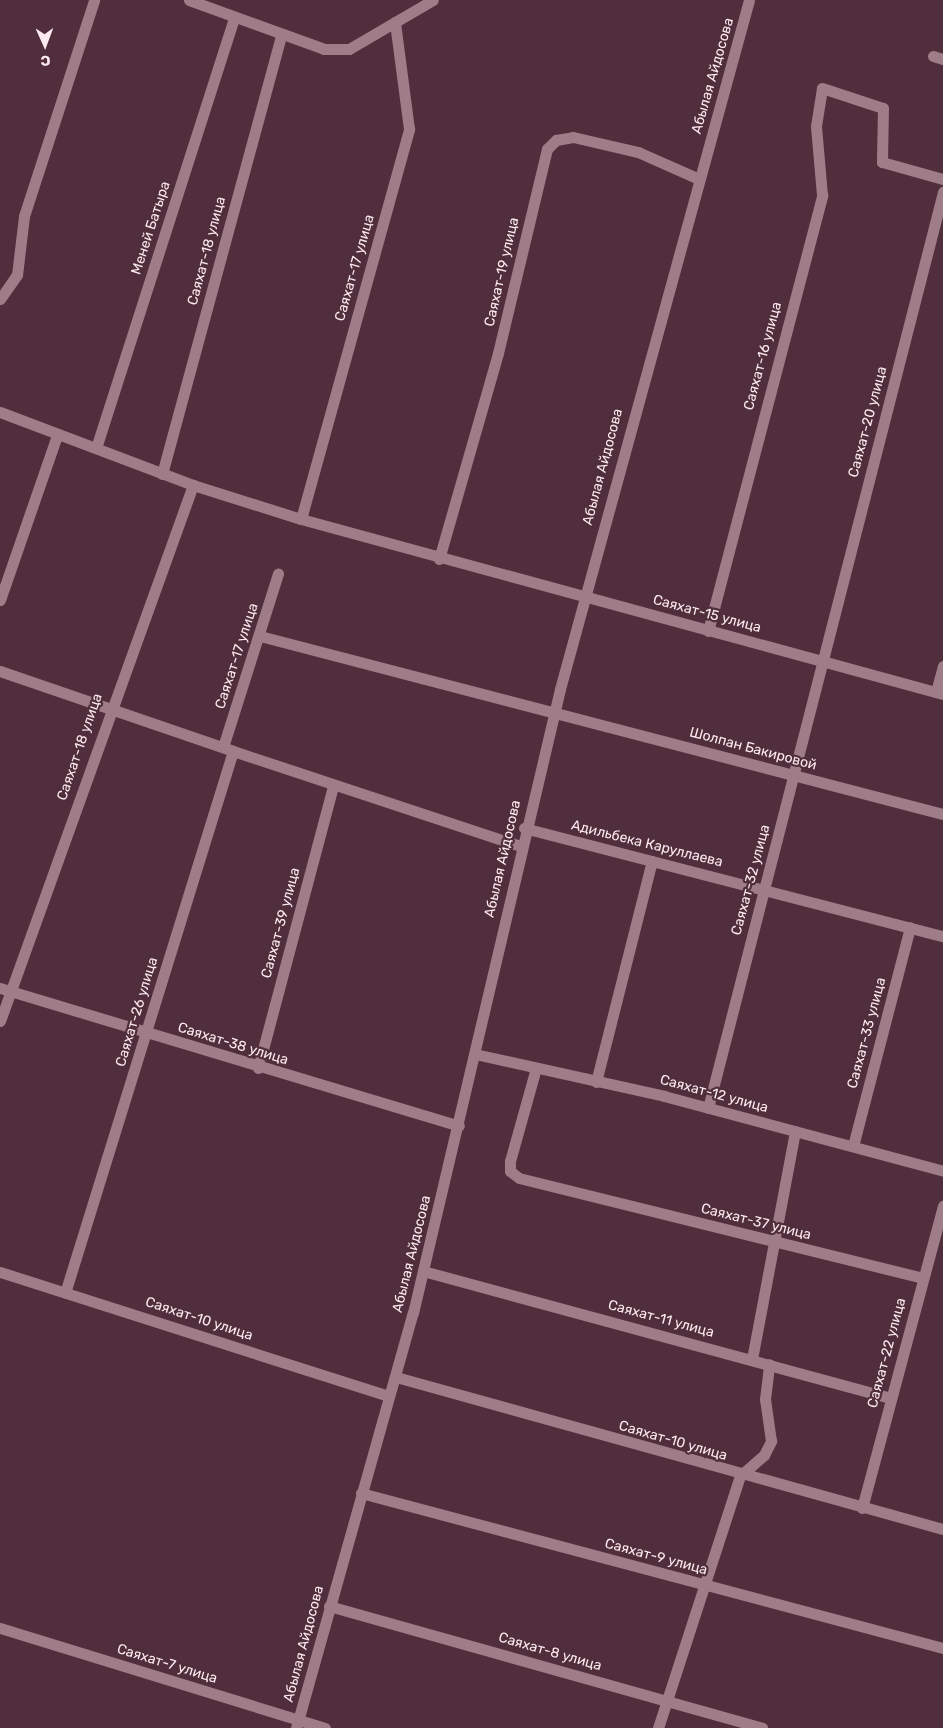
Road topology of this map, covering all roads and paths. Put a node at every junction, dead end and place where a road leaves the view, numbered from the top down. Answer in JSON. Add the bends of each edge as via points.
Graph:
{"nodes":[{"id":1,"x":94,"y":0,"type":"edge"},
{"id":2,"x":189,"y":0,"type":"edge"},
{"id":3,"x":433,"y":0,"type":"edge"},
{"id":4,"x":749,"y":0,"type":"edge"},
{"id":5,"x":234,"y":17,"type":"junction"},
{"id":6,"x":395,"y":22,"type":"junction"},
{"id":7,"x":282,"y":35,"type":"junction"},
{"id":8,"x":699,"y":178,"type":"junction"},
{"id":9,"x":943,"y":179,"type":"edge"},
{"id":10,"x":943,"y":192,"type":"edge"},
{"id":11,"x":0,"y":299,"type":"edge"},
{"id":12,"x":0,"y":412,"type":"edge"},
{"id":13,"x":57,"y":435,"type":"junction"},
{"id":14,"x":96,"y":448,"type":"junction"},
{"id":15,"x":162,"y":474,"type":"junction"},
{"id":16,"x":193,"y":486,"type":"junction"},
{"id":17,"x":301,"y":520,"type":"junction"},
{"id":18,"x":439,"y":559,"type":"junction"},
{"id":19,"x":278,"y":574,"type":"dead end"},
{"id":20,"x":584,"y":597,"type":"junction"},
{"id":21,"x":0,"y":600,"type":"edge"},
{"id":22,"x":708,"y":630,"type":"junction"},
{"id":23,"x":260,"y":636,"type":"junction"},
{"id":24,"x":821,"y":660,"type":"junction"},
{"id":25,"x":943,"y":666,"type":"edge"},
{"id":26,"x":0,"y":670,"type":"edge"},
{"id":27,"x":940,"y":693,"type":"edge"},
{"id":28,"x":110,"y":706,"type":"junction"},
{"id":29,"x":555,"y":713,"type":"junction"},
{"id":30,"x":228,"y":749,"type":"junction"},
{"id":31,"x":795,"y":776,"type":"junction"},
{"id":32,"x":333,"y":786,"type":"junction"},
{"id":33,"x":943,"y":814,"type":"edge"},
{"id":34,"x":524,"y":828,"type":"junction"},
{"id":35,"x":520,"y":846,"type":"junction"},
{"id":36,"x":652,"y":861,"type":"junction"},
{"id":37,"x":763,"y":890,"type":"junction"},
{"id":38,"x":910,"y":927,"type":"junction"},
{"id":39,"x":943,"y":936,"type":"edge"},
{"id":40,"x":5,"y":989,"type":"edge"},
{"id":41,"x":0,"y":1021,"type":"edge"},
{"id":42,"x":146,"y":1033,"type":"junction"},
{"id":43,"x":475,"y":1054,"type":"junction"},
{"id":44,"x":258,"y":1068,"type":"junction"},
{"id":45,"x":536,"y":1068,"type":"junction"},
{"id":46,"x":596,"y":1082,"type":"junction"},
{"id":47,"x":708,"y":1108,"type":"junction"},
{"id":48,"x":459,"y":1126,"type":"junction"},
{"id":49,"x":794,"y":1131,"type":"junction"},
{"id":50,"x":853,"y":1146,"type":"junction"},
{"id":51,"x":943,"y":1171,"type":"edge"},
{"id":52,"x":943,"y":1206,"type":"edge"},
{"id":53,"x":774,"y":1242,"type":"junction"},
{"id":54,"x":423,"y":1270,"type":"junction"},
{"id":55,"x":0,"y":1272,"type":"edge"},
{"id":56,"x":923,"y":1278,"type":"junction"},
{"id":57,"x":65,"y":1293,"type":"junction"},
{"id":58,"x":752,"y":1359,"type":"junction"},
{"id":59,"x":769,"y":1364,"type":"junction"},
{"id":60,"x":396,"y":1377,"type":"junction"},
{"id":61,"x":390,"y":1396,"type":"junction"},
{"id":62,"x":891,"y":1398,"type":"junction"},
{"id":63,"x":740,"y":1476,"type":"junction"},
{"id":64,"x":361,"y":1493,"type":"junction"},
{"id":65,"x":862,"y":1508,"type":"junction"},
{"id":66,"x":943,"y":1529,"type":"edge"},
{"id":67,"x":702,"y":1585,"type":"junction"},
{"id":68,"x":329,"y":1606,"type":"junction"},
{"id":69,"x":0,"y":1628,"type":"edge"},
{"id":70,"x":943,"y":1648,"type":"edge"},
{"id":71,"x":666,"y":1700,"type":"junction"},
{"id":72,"x":297,"y":1724,"type":"edge"},
{"id":73,"x":325,"y":1728,"type":"edge"},
{"id":74,"x":658,"y":1728,"type":"edge"},
{"id":75,"x":762,"y":1728,"type":"edge"}],
"edges":[{"from":1,"to":11,"type":"street","via":[[24,216],[17,274]]},
{"from":2,"to":5,"type":"street"},
{"from":3,"to":6,"type":"street"},
{"from":4,"to":8,"type":"street","name":"Абылая Айдосова"},
{"from":5,"to":7,"type":"street"},
{"from":5,"to":14,"type":"street","name":"Меней Батыра"},
{"from":6,"to":7,"type":"street","via":[[349,49],[324,49]]},
{"from":6,"to":17,"type":"street","name":"Саяхат-17 улица","via":[[408,129]]},
{"from":7,"to":15,"type":"street","name":"Саяхат-18 улица"},
{"from":8,"to":18,"type":"street","name":"Саяхат-19 улица","via":[[638,152],[573,137],[556,140],[547,149],[498,354]]},
{"from":8,"to":20,"type":"street","name":"Абылая Айдосова"},
{"from":9,"to":22,"type":"street","name":"Саяхат-16 улица","via":[[882,162],[883,108],[822,88],[816,126],[822,195]]},
{"from":10,"to":24,"type":"street","name":"Саяхат-20 улица"},
{"from":12,"to":13,"type":"street","name":"Саяхат-15 улица"},
{"from":13,"to":14,"type":"street","name":"Саяхат-15 улица"},
{"from":13,"to":21,"type":"street"},
{"from":14,"to":15,"type":"street","name":"Саяхат-15 улица"},
{"from":15,"to":16,"type":"street","name":"Саяхат-15 улица"},
{"from":16,"to":17,"type":"street","name":"Саяхат-15 улица"},
{"from":16,"to":28,"type":"street","name":"Саяхат-18 улица"},
{"from":17,"to":18,"type":"street","name":"Саяхат-15 улица"},
{"from":18,"to":20,"type":"street","name":"Саяхат-15 улица"},
{"from":19,"to":23,"type":"street","name":"Саяхат-17 улица"},
{"from":20,"to":22,"type":"street","name":"Саяхат-15 улица"},
{"from":20,"to":29,"type":"street","name":"Абылая Айдосова"},
{"from":22,"to":24,"type":"street","name":"Саяхат-15 улица"},
{"from":23,"to":29,"type":"street","name":"Шолпан Бакировой"},
{"from":23,"to":30,"type":"street","name":"Саяхат-17 улица"},
{"from":24,"to":27,"type":"street","name":"Саяхат-15 улица"},
{"from":24,"to":31,"type":"street","name":"Саяхат-32 улица"},
{"from":25,"to":27,"type":"street"},
{"from":26,"to":28,"type":"street"},
{"from":28,"to":30,"type":"street"},
{"from":28,"to":40,"type":"street","name":"Саяхат-18 улица"},
{"from":29,"to":31,"type":"street","name":"Шолпан Бакировой"},
{"from":29,"to":34,"type":"street","name":"Абылая Айдосова"},
{"from":30,"to":32,"type":"street"},
{"from":30,"to":42,"type":"street","name":"Саяхат-26 улица"},
{"from":31,"to":33,"type":"street","name":"Шолпан Бакировой"},
{"from":31,"to":37,"type":"street","name":"Саяхат-32 улица"},
{"from":32,"to":35,"type":"street"},
{"from":32,"to":44,"type":"street","name":"Саяхат-39 улица"},
{"from":34,"to":35,"type":"street","name":"Абылая Айдосова"},
{"from":34,"to":36,"type":"street","name":"Адильбека Каруллаева"},
{"from":35,"to":43,"type":"street","name":"Абылая Айдосова"},
{"from":36,"to":37,"type":"street","name":"Адильбека Каруллаева"},
{"from":36,"to":46,"type":"street"},
{"from":37,"to":38,"type":"street","name":"Адильбека Каруллаева"},
{"from":37,"to":47,"type":"street","name":"Саяхат-32 улица"},
{"from":38,"to":39,"type":"street","name":"Адильбека Каруллаева"},
{"from":38,"to":50,"type":"street","name":"Саяхат-33 улица"},
{"from":40,"to":41,"type":"street","name":"Саяхат-18 улица"},
{"from":40,"to":42,"type":"street","name":"Саяхат-38 улица"},
{"from":42,"to":44,"type":"street","name":"Саяхат-38 улица"},
{"from":42,"to":57,"type":"street","name":"Саяхат-26 улица"},
{"from":43,"to":45,"type":"street","name":"Саяхат-12 улица"},
{"from":43,"to":48,"type":"street","name":"Абылая Айдосова"},
{"from":44,"to":48,"type":"street","name":"Саяхат-38 улица"},
{"from":45,"to":46,"type":"street","name":"Саяхат-12 улица"},
{"from":45,"to":53,"type":"street","name":"Саяхат-37 улица","via":[[510,1171],[519,1178]]},
{"from":46,"to":47,"type":"street","name":"Саяхат-12 улица"},
{"from":47,"to":49,"type":"street","name":"Саяхат-12 улица"},
{"from":48,"to":54,"type":"street","name":"Абылая Айдосова"},
{"from":49,"to":50,"type":"street","name":"Саяхат-12 улица"},
{"from":49,"to":53,"type":"street"},
{"from":50,"to":51,"type":"street","name":"Саяхат-12 улица"},
{"from":52,"to":56,"type":"street","name":"Саяхат-22 улица"},
{"from":53,"to":56,"type":"street","name":"Саяхат-37 улица"},
{"from":53,"to":58,"type":"street"},
{"from":54,"to":58,"type":"street","name":"Саяхат-11 улица"},
{"from":54,"to":60,"type":"street","name":"Абылая Айдосова"},
{"from":55,"to":57,"type":"street","name":"Саяхат-10 улица"},
{"from":56,"to":62,"type":"street","name":"Саяхат-22 улица"},
{"from":57,"to":61,"type":"street","name":"Саяхат-10 улица"},
{"from":58,"to":59,"type":"street","name":"Саяхат-11 улица"},
{"from":59,"to":62,"type":"street","name":"Саяхат-11 улица"},
{"from":59,"to":63,"type":"street","via":[[765,1399],[771,1441],[764,1455]]},
{"from":60,"to":61,"type":"street","name":"Абылая Айдосова"},
{"from":60,"to":63,"type":"street","name":"Саяхат-10 улица"},
{"from":61,"to":64,"type":"street","name":"Абылая Айдосова"},
{"from":62,"to":65,"type":"street","name":"Саяхат-22 улица"},
{"from":63,"to":65,"type":"street","name":"Саяхат-10 улица"},
{"from":63,"to":67,"type":"street"},
{"from":64,"to":67,"type":"street","name":"Саяхат-9 улица"},
{"from":64,"to":68,"type":"street","name":"Абылая Айдосова"},
{"from":65,"to":66,"type":"street","name":"Саяхат-10 улица"},
{"from":67,"to":70,"type":"street","name":"Саяхат-9 улица"},
{"from":67,"to":71,"type":"street"},
{"from":68,"to":71,"type":"street","name":"Саяхат-8 улица"},
{"from":68,"to":72,"type":"street","name":"Абылая Айдосова"},
{"from":69,"to":72,"type":"street","name":"Саяхат-7 улица"},
{"from":71,"to":74,"type":"street"},
{"from":71,"to":75,"type":"street","name":"Саяхат-8 улица"},
{"from":72,"to":73,"type":"street","name":"Саяхат-7 улица"}]}
